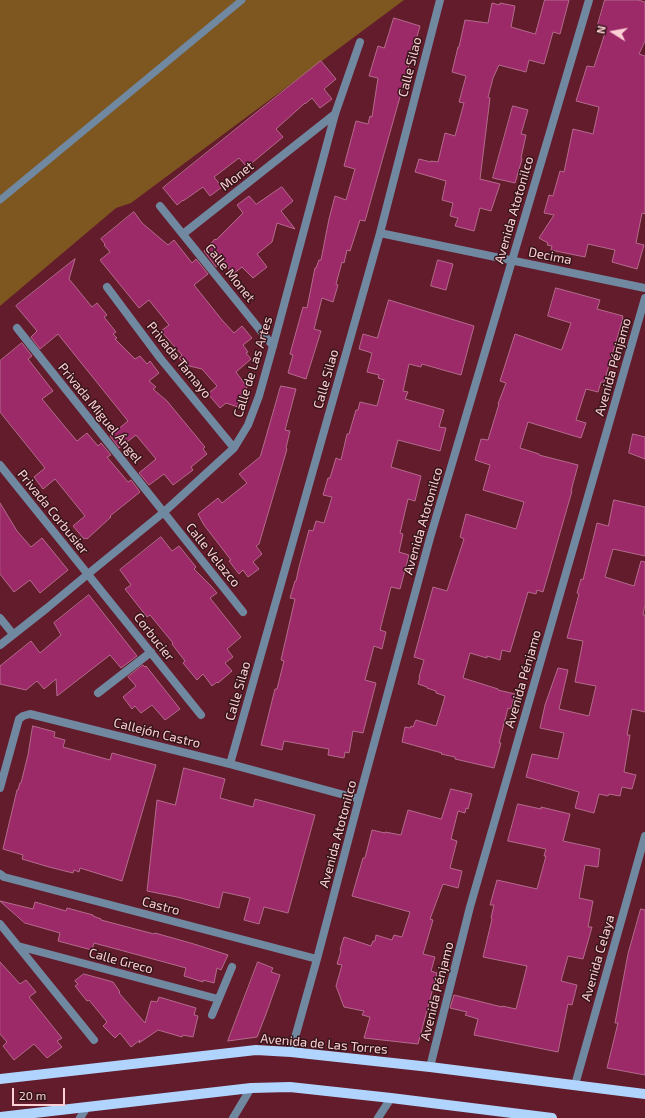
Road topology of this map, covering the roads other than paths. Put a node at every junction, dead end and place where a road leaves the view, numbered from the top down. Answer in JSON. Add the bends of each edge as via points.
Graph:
{"nodes":[{"id":1,"x":242,"y":0,"type":"edge"},
{"id":2,"x":440,"y":0,"type":"edge"},
{"id":3,"x":588,"y":0,"type":"edge"},
{"id":4,"x":360,"y":42,"type":"dead end"},
{"id":5,"x":335,"y":114,"type":"junction"},
{"id":6,"x":0,"y":200,"type":"edge"},
{"id":7,"x":160,"y":206,"type":"dead end"},
{"id":8,"x":380,"y":233,"type":"junction"},
{"id":9,"x":183,"y":234,"type":"junction"},
{"id":10,"x":512,"y":261,"type":"junction"},
{"id":11,"x":107,"y":287,"type":"dead end"},
{"id":12,"x":645,"y":288,"type":"edge"},
{"id":13,"x":645,"y":298,"type":"edge"},
{"id":14,"x":17,"y":328,"type":"dead end"},
{"id":15,"x":273,"y":346,"type":"junction"},
{"id":16,"x":234,"y":448,"type":"junction"},
{"id":17,"x":0,"y":465,"type":"edge"},
{"id":18,"x":164,"y":512,"type":"junction"},
{"id":19,"x":88,"y":574,"type":"junction"},
{"id":20,"x":243,"y":612,"type":"dead end"},
{"id":21,"x":0,"y":618,"type":"edge"},
{"id":22,"x":13,"y":634,"type":"junction"},
{"id":23,"x":0,"y":644,"type":"edge"},
{"id":24,"x":151,"y":652,"type":"junction"},
{"id":25,"x":98,"y":693,"type":"dead end"},
{"id":26,"x":201,"y":715,"type":"dead end"},
{"id":27,"x":230,"y":764,"type":"junction"},
{"id":28,"x":0,"y":788,"type":"edge"},
{"id":29,"x":359,"y":799,"type":"junction"},
{"id":30,"x":645,"y":836,"type":"edge"},
{"id":31,"x":0,"y":874,"type":"edge"},
{"id":32,"x":0,"y":924,"type":"edge"},
{"id":33,"x":18,"y":946,"type":"junction"},
{"id":34,"x":317,"y":959,"type":"junction"},
{"id":35,"x":232,"y":966,"type":"dead end"},
{"id":36,"x":218,"y":999,"type":"junction"},
{"id":37,"x":212,"y":1015,"type":"dead end"},
{"id":38,"x":94,"y":1040,"type":"dead end"},
{"id":39,"x":291,"y":1052,"type":"junction"},
{"id":40,"x":430,"y":1067,"type":"junction"},
{"id":41,"x":0,"y":1079,"type":"edge"},
{"id":42,"x":575,"y":1085,"type":"junction"},
{"id":43,"x":252,"y":1088,"type":"junction"},
{"id":44,"x":645,"y":1094,"type":"edge"},
{"id":45,"x":391,"y":1098,"type":"junction"},
{"id":46,"x":87,"y":1107,"type":"junction"},
{"id":47,"x":0,"y":1117,"type":"edge"},
{"id":48,"x":80,"y":1118,"type":"edge"},
{"id":49,"x":233,"y":1118,"type":"edge"},
{"id":50,"x":378,"y":1118,"type":"edge"},
{"id":51,"x":549,"y":1118,"type":"edge"}],
"edges":[{"from":1,"to":6,"type":"lane"},
{"from":2,"to":8,"type":"street","name":"Calle Silao"},
{"from":3,"to":10,"type":"street","name":"Avenida Atotonilco"},
{"from":4,"to":5,"type":"street","name":"Calle de Las Artes"},
{"from":5,"to":9,"type":"street","name":"Monet"},
{"from":5,"to":15,"type":"street","name":"Calle de Las Artes"},
{"from":7,"to":9,"type":"street"},
{"from":8,"to":10,"type":"street","name":"Decima"},
{"from":8,"to":27,"type":"street","name":"Calle Silao"},
{"from":9,"to":15,"type":"street","name":"Calle Monet"},
{"from":10,"to":12,"type":"street","name":"Decima"},
{"from":10,"to":29,"type":"street","name":"Avenida Atotonilco","via":[[430,538]]},
{"from":11,"to":16,"type":"street","name":"Privada Tamayo","via":[[160,358]]},
{"from":13,"to":40,"type":"street","name":"Avenida Pénjamo","via":[[470,907]]},
{"from":14,"to":18,"type":"street","name":"Privada Miguel Ángel"},
{"from":15,"to":16,"type":"street","name":"Calle de Las Artes","via":[[248,425]]},
{"from":16,"to":18,"type":"street","name":"Calle de Las Artes"},
{"from":17,"to":19,"type":"street","name":"Privada Corbusier"},
{"from":18,"to":19,"type":"street","name":"Calle de Las Artes"},
{"from":18,"to":20,"type":"street","name":"Calle Velazco"},
{"from":19,"to":22,"type":"street","name":"Calle de Las Artes"},
{"from":19,"to":24,"type":"street","name":"Corbucier"},
{"from":21,"to":22,"type":"street"},
{"from":22,"to":23,"type":"street","name":"Calle de Las Artes"},
{"from":24,"to":25,"type":"street"},
{"from":24,"to":26,"type":"street","name":"Corbucier"},
{"from":27,"to":28,"type":"street","name":"Callejón Castro","via":[[30,714],[19,719]]},
{"from":27,"to":29,"type":"street","name":"Callejón Castro"},
{"from":29,"to":34,"type":"street","name":"Avenida Atotonilco"},
{"from":30,"to":42,"type":"street","name":"Avenida Celaya"},
{"from":31,"to":34,"type":"street","name":"Castro"},
{"from":32,"to":33,"type":"street"},
{"from":33,"to":36,"type":"street","name":"Calle Greco"},
{"from":33,"to":38,"type":"street"},
{"from":34,"to":39,"type":"street","name":"Avenida Atotonilco"},
{"from":35,"to":36,"type":"street"},
{"from":36,"to":37,"type":"street"},
{"from":39,"to":40,"type":"main road","name":"Avenida de Las Torres"},
{"from":39,"to":41,"type":"main road","name":"Avenida de Las Torres","via":[[256,1050]]},
{"from":40,"to":42,"type":"main road","name":"Avenida de Las Torres"},
{"from":42,"to":44,"type":"main road","name":"Avenida de Las Torres"},
{"from":43,"to":45,"type":"main road","via":[[290,1087]]},
{"from":43,"to":46,"type":"main road"},
{"from":43,"to":49,"type":"street"},
{"from":45,"to":50,"type":"street"},
{"from":45,"to":51,"type":"main road"},
{"from":46,"to":47,"type":"main road"},
{"from":46,"to":48,"type":"street"}]}
